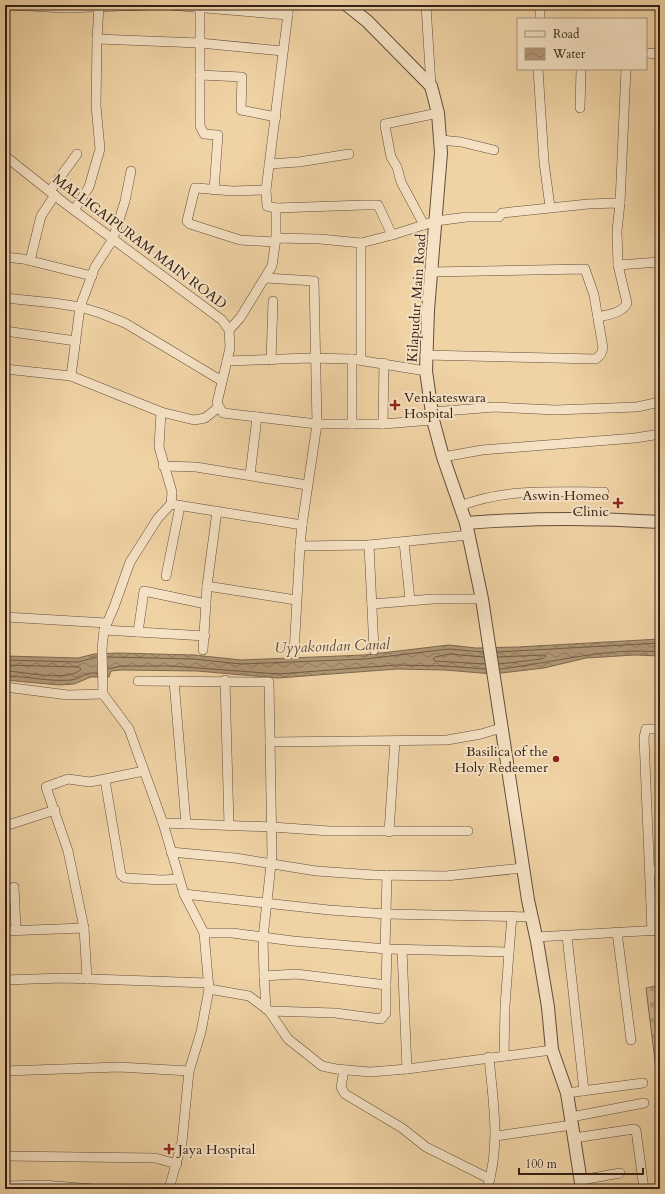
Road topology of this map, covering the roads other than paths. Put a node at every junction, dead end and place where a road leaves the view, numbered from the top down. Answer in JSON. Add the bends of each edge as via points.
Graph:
{"nodes":[{"id":1,"x":10,"y":5,"type":"edge"},
{"id":2,"x":149,"y":5,"type":"edge"},
{"id":3,"x":169,"y":5,"type":"edge"},
{"id":4,"x":289,"y":5,"type":"edge"},
{"id":5,"x":347,"y":5,"type":"edge"},
{"id":6,"x":426,"y":5,"type":"edge"},
{"id":7,"x":540,"y":5,"type":"edge"},
{"id":8,"x":99,"y":6,"type":"junction"},
{"id":9,"x":200,"y":7,"type":"edge"},
{"id":10,"x":288,"y":16,"type":"junction"},
{"id":11,"x":540,"y":18,"type":"edge"},
{"id":12,"x":97,"y":39,"type":"junction"},
{"id":13,"x":200,"y":43,"type":"junction"},
{"id":14,"x":283,"y":51,"type":"junction"},
{"id":15,"x":647,"y":53,"type":"edge"},
{"id":16,"x":660,"y":54,"type":"edge"},
{"id":17,"x":538,"y":70,"type":"edge"},
{"id":18,"x":580,"y":70,"type":"edge"},
{"id":19,"x":626,"y":70,"type":"edge"},
{"id":20,"x":200,"y":75,"type":"junction"},
{"id":21,"x":431,"y":86,"type":"junction"},
{"id":22,"x":580,"y":108,"type":"dead end"},
{"id":23,"x":438,"y":113,"type":"junction"},
{"id":24,"x":276,"y":117,"type":"junction"},
{"id":25,"x":441,"y":140,"type":"junction"},
{"id":26,"x":494,"y":150,"type":"dead end"},
{"id":27,"x":77,"y":154,"type":"dead end"},
{"id":28,"x":349,"y":154,"type":"dead end"},
{"id":29,"x":5,"y":156,"type":"edge"},
{"id":30,"x":269,"y":164,"type":"junction"},
{"id":31,"x":131,"y":171,"type":"dead end"},
{"id":32,"x":214,"y":190,"type":"junction"},
{"id":33,"x":266,"y":190,"type":"junction"},
{"id":34,"x":52,"y":193,"type":"junction"},
{"id":35,"x":620,"y":204,"type":"junction"},
{"id":36,"x":550,"y":207,"type":"junction"},
{"id":37,"x":276,"y":208,"type":"junction"},
{"id":38,"x":74,"y":210,"type":"junction"},
{"id":39,"x":436,"y":221,"type":"junction"},
{"id":40,"x":424,"y":225,"type":"junction"},
{"id":41,"x":392,"y":236,"type":"junction"},
{"id":42,"x":112,"y":239,"type":"junction"},
{"id":43,"x":275,"y":240,"type":"junction"},
{"id":44,"x":362,"y":243,"type":"junction"},
{"id":45,"x":5,"y":257,"type":"edge"},
{"id":46,"x":30,"y":261,"type":"junction"},
{"id":47,"x":660,"y":262,"type":"edge"},
{"id":48,"x":618,"y":265,"type":"junction"},
{"id":49,"x":431,"y":272,"type":"junction"},
{"id":50,"x":92,"y":276,"type":"junction"},
{"id":51,"x":266,"y":278,"type":"junction"},
{"id":52,"x":5,"y":298,"type":"edge"},
{"id":53,"x":273,"y":301,"type":"dead end"},
{"id":54,"x":80,"y":307,"type":"junction"},
{"id":55,"x":598,"y":317,"type":"junction"},
{"id":56,"x":229,"y":330,"type":"junction"},
{"id":57,"x":5,"y":331,"type":"edge"},
{"id":58,"x":76,"y":341,"type":"junction"},
{"id":59,"x":425,"y":355,"type":"junction"},
{"id":60,"x":316,"y":359,"type":"junction"},
{"id":61,"x":271,"y":360,"type":"junction"},
{"id":62,"x":356,"y":360,"type":"junction"},
{"id":63,"x":227,"y":361,"type":"junction"},
{"id":64,"x":384,"y":363,"type":"junction"},
{"id":65,"x":5,"y":369,"type":"edge"},
{"id":66,"x":426,"y":371,"type":"junction"},
{"id":67,"x":71,"y":376,"type":"junction"},
{"id":68,"x":222,"y":381,"type":"junction"},
{"id":69,"x":660,"y":402,"type":"edge"},
{"id":70,"x":219,"y":407,"type":"junction"},
{"id":71,"x":161,"y":412,"type":"junction"},
{"id":72,"x":432,"y":416,"type":"junction"},
{"id":73,"x":258,"y":417,"type":"junction"},
{"id":74,"x":317,"y":424,"type":"junction"},
{"id":75,"x":352,"y":424,"type":"junction"},
{"id":76,"x":383,"y":424,"type":"junction"},
{"id":77,"x":660,"y":434,"type":"edge"},
{"id":78,"x":443,"y":457,"type":"junction"},
{"id":79,"x":163,"y":466,"type":"junction"},
{"id":80,"x":250,"y":475,"type":"junction"},
{"id":81,"x":307,"y":485,"type":"junction"},
{"id":82,"x":604,"y":492,"type":"dead end"},
{"id":83,"x":176,"y":505,"type":"junction"},
{"id":84,"x":460,"y":506,"type":"junction"},
{"id":85,"x":217,"y":511,"type":"junction"},
{"id":86,"x":466,"y":522,"type":"junction"},
{"id":87,"x":660,"y":522,"type":"edge"},
{"id":88,"x":302,"y":526,"type":"junction"},
{"id":89,"x":469,"y":535,"type":"junction"},
{"id":90,"x":404,"y":542,"type":"junction"},
{"id":91,"x":369,"y":545,"type":"junction"},
{"id":92,"x":300,"y":546,"type":"junction"},
{"id":93,"x":166,"y":576,"type":"dead end"},
{"id":94,"x":207,"y":586,"type":"junction"},
{"id":95,"x":482,"y":599,"type":"junction"},
{"id":96,"x":296,"y":600,"type":"junction"},
{"id":97,"x":410,"y":600,"type":"junction"},
{"id":98,"x":206,"y":604,"type":"junction"},
{"id":99,"x":372,"y":604,"type":"junction"},
{"id":100,"x":5,"y":617,"type":"edge"},
{"id":101,"x":105,"y":627,"type":"junction"},
{"id":102,"x":138,"y":632,"type":"junction"},
{"id":103,"x":205,"y":636,"type":"junction"},
{"id":104,"x":203,"y":650,"type":"dead end"},
{"id":105,"x":374,"y":650,"type":"dead end"},
{"id":106,"x":294,"y":653,"type":"dead end"},
{"id":107,"x":225,"y":680,"type":"junction"},
{"id":108,"x":138,"y":681,"type":"dead end"},
{"id":109,"x":174,"y":681,"type":"junction"},
{"id":110,"x":5,"y":687,"type":"edge"},
{"id":111,"x":103,"y":694,"type":"junction"},
{"id":112,"x":501,"y":728,"type":"junction"},
{"id":113,"x":660,"y":729,"type":"edge"},
{"id":114,"x":394,"y":741,"type":"junction"},
{"id":115,"x":270,"y":742,"type":"junction"},
{"id":116,"x":144,"y":772,"type":"junction"},
{"id":117,"x":105,"y":780,"type":"junction"},
{"id":118,"x":55,"y":810,"type":"junction"},
{"id":119,"x":163,"y":823,"type":"junction"},
{"id":120,"x":186,"y":824,"type":"junction"},
{"id":121,"x":229,"y":825,"type":"junction"},
{"id":122,"x":5,"y":826,"type":"edge"},
{"id":123,"x":272,"y":827,"type":"junction"},
{"id":124,"x":468,"y":831,"type":"dead end"},
{"id":125,"x":389,"y":832,"type":"junction"},
{"id":126,"x":171,"y":852,"type":"junction"},
{"id":127,"x":272,"y":865,"type":"junction"},
{"id":128,"x":523,"y":868,"type":"junction"},
{"id":129,"x":650,"y":870,"type":"junction"},
{"id":130,"x":660,"y":870,"type":"edge"},
{"id":131,"x":387,"y":875,"type":"junction"},
{"id":132,"x":179,"y":879,"type":"junction"},
{"id":133,"x":14,"y":887,"type":"dead end"},
{"id":134,"x":184,"y":894,"type":"junction"},
{"id":135,"x":267,"y":903,"type":"junction"},
{"id":136,"x":386,"y":914,"type":"junction"},
{"id":137,"x":512,"y":916,"type":"junction"},
{"id":138,"x":532,"y":917,"type":"junction"},
{"id":139,"x":84,"y":928,"type":"junction"},
{"id":140,"x":16,"y":930,"type":"junction"},
{"id":141,"x":656,"y":930,"type":"edge"},
{"id":142,"x":5,"y":931,"type":"edge"},
{"id":143,"x":617,"y":932,"type":"junction"},
{"id":144,"x":204,"y":934,"type":"junction"},
{"id":145,"x":567,"y":936,"type":"junction"},
{"id":146,"x":536,"y":937,"type":"junction"},
{"id":147,"x":264,"y":938,"type":"junction"},
{"id":148,"x":386,"y":949,"type":"junction"},
{"id":149,"x":402,"y":950,"type":"junction"},
{"id":150,"x":509,"y":952,"type":"junction"},
{"id":151,"x":264,"y":976,"type":"junction"},
{"id":152,"x":87,"y":979,"type":"junction"},
{"id":153,"x":5,"y":980,"type":"edge"},
{"id":154,"x":386,"y":985,"type":"junction"},
{"id":155,"x":208,"y":986,"type":"junction"},
{"id":156,"x":268,"y":1010,"type":"junction"},
{"id":157,"x":631,"y":1040,"type":"dead end"},
{"id":158,"x":552,"y":1050,"type":"junction"},
{"id":159,"x":504,"y":1056,"type":"junction"},
{"id":160,"x":489,"y":1057,"type":"junction"},
{"id":161,"x":407,"y":1069,"type":"junction"},
{"id":162,"x":344,"y":1070,"type":"junction"},
{"id":163,"x":5,"y":1071,"type":"edge"},
{"id":164,"x":189,"y":1071,"type":"junction"},
{"id":165,"x":643,"y":1083,"type":"dead end"},
{"id":166,"x":584,"y":1091,"type":"junction"},
{"id":167,"x":567,"y":1093,"type":"junction"},
{"id":168,"x":644,"y":1102,"type":"dead end"},
{"id":169,"x":572,"y":1126,"type":"junction"},
{"id":170,"x":496,"y":1136,"type":"junction"},
{"id":171,"x":5,"y":1156,"type":"edge"},
{"id":172,"x":177,"y":1164,"type":"junction"},
{"id":173,"x":620,"y":1173,"type":"dead end"},
{"id":174,"x":490,"y":1179,"type":"junction"},
{"id":175,"x":582,"y":1184,"type":"edge"},
{"id":176,"x":5,"y":1186,"type":"edge"},
{"id":177,"x":93,"y":1189,"type":"edge"},
{"id":178,"x":169,"y":1189,"type":"edge"},
{"id":179,"x":487,"y":1189,"type":"edge"},
{"id":180,"x":644,"y":1189,"type":"edge"}],
"edges":[{"from":1,"to":8,"type":"street","via":[[64,8]]},
{"from":2,"to":8,"type":"street"},
{"from":3,"to":9,"type":"street"},
{"from":4,"to":10,"type":"street"},
{"from":5,"to":21,"type":"street","via":[[367,21]]},
{"from":6,"to":21,"type":"street"},
{"from":7,"to":11,"type":"street"},
{"from":8,"to":12,"type":"street"},
{"from":9,"to":10,"type":"street"},
{"from":9,"to":13,"type":"street"},
{"from":10,"to":14,"type":"street"},
{"from":12,"to":13,"type":"street"},
{"from":12,"to":38,"type":"street","via":[[96,106],[100,154],[89,187]]},
{"from":13,"to":14,"type":"street"},
{"from":13,"to":20,"type":"street"},
{"from":14,"to":24,"type":"street"},
{"from":15,"to":16,"type":"street"},
{"from":17,"to":36,"type":"street","via":[[544,162]]},
{"from":18,"to":22,"type":"street"},
{"from":19,"to":35,"type":"street"},
{"from":20,"to":24,"type":"street","via":[[242,77],[241,110]]},
{"from":20,"to":32,"type":"street","via":[[201,131],[204,134],[218,135]]},
{"from":21,"to":23,"type":"street","name":"Kilapudur Main Road"},
{"from":23,"to":25,"type":"street","name":"Kilapudur Main Road"},
{"from":23,"to":40,"type":"street","via":[[385,124],[391,157]]},
{"from":24,"to":30,"type":"street"},
{"from":25,"to":26,"type":"street"},
{"from":25,"to":39,"type":"street","name":"Kilapudur Main Road"},
{"from":27,"to":34,"type":"street"},
{"from":28,"to":30,"type":"street"},
{"from":29,"to":34,"type":"street","name":"MALLIGAIPURAM MAIN ROAD"},
{"from":30,"to":33,"type":"street"},
{"from":31,"to":42,"type":"street","via":[[125,201]]},
{"from":32,"to":33,"type":"street"},
{"from":32,"to":43,"type":"street","via":[[195,188],[188,223],[240,240]]},
{"from":33,"to":37,"type":"street","via":[[267,206]]},
{"from":34,"to":38,"type":"street","name":"MALLIGAIPURAM MAIN ROAD"},
{"from":34,"to":46,"type":"street","via":[[42,216]]},
{"from":35,"to":36,"type":"street"},
{"from":35,"to":48,"type":"street"},
{"from":36,"to":39,"type":"street","via":[[502,212],[499,217],[467,217]]},
{"from":37,"to":41,"type":"street","via":[[378,205]]},
{"from":37,"to":43,"type":"street"},
{"from":38,"to":42,"type":"street","name":"MALLIGAIPURAM MAIN ROAD"},
{"from":39,"to":40,"type":"street"},
{"from":39,"to":49,"type":"street","name":"Kilapudur Main Road"},
{"from":40,"to":41,"type":"street"},
{"from":41,"to":44,"type":"street"},
{"from":42,"to":50,"type":"street"},
{"from":42,"to":56,"type":"street","name":"MALLIGAIPURAM MAIN ROAD","via":[[222,320]]},
{"from":43,"to":44,"type":"street","via":[[320,239]]},
{"from":43,"to":51,"type":"street","via":[[272,266]]},
{"from":44,"to":62,"type":"street"},
{"from":45,"to":46,"type":"street"},
{"from":46,"to":50,"type":"street"},
{"from":47,"to":48,"type":"street"},
{"from":48,"to":55,"type":"street","via":[[627,304],[621,310]]},
{"from":49,"to":55,"type":"street","via":[[586,268]]},
{"from":49,"to":59,"type":"street","name":"Kilapudur Main Road"},
{"from":50,"to":54,"type":"street"},
{"from":51,"to":56,"type":"street","via":[[240,318]]},
{"from":51,"to":60,"type":"street","via":[[314,281]]},
{"from":52,"to":54,"type":"street"},
{"from":53,"to":61,"type":"street"},
{"from":54,"to":58,"type":"street"},
{"from":54,"to":68,"type":"street","via":[[125,323]]},
{"from":55,"to":59,"type":"street","via":[[603,348],[596,359]]},
{"from":56,"to":63,"type":"street","name":"MALLIGAIPURAM MAIN ROAD","via":[[230,348]]},
{"from":57,"to":58,"type":"street"},
{"from":58,"to":67,"type":"street"},
{"from":59,"to":66,"type":"street","name":"Kilapudur Main Road"},
{"from":60,"to":61,"type":"street"},
{"from":60,"to":62,"type":"street"},
{"from":60,"to":74,"type":"street"},
{"from":61,"to":63,"type":"street"},
{"from":62,"to":64,"type":"street"},
{"from":62,"to":75,"type":"street"},
{"from":63,"to":68,"type":"street","name":"MALLIGAIPURAM MAIN ROAD"},
{"from":64,"to":66,"type":"street"},
{"from":64,"to":76,"type":"street"},
{"from":65,"to":67,"type":"street"},
{"from":66,"to":72,"type":"street","name":"Kilapudur Main Road"},
{"from":67,"to":71,"type":"street"},
{"from":68,"to":70,"type":"street","name":"MALLIGAIPURAM MAIN ROAD","via":[[217,403]]},
{"from":69,"to":72,"type":"street","via":[[637,407],[555,410],[495,407]]},
{"from":70,"to":71,"type":"street","via":[[205,418],[194,420]]},
{"from":70,"to":73,"type":"street","via":[[223,413]]},
{"from":71,"to":79,"type":"street","via":[[159,447]]},
{"from":72,"to":76,"type":"street"},
{"from":72,"to":78,"type":"street","name":"Kilapudur Main Road"},
{"from":73,"to":74,"type":"street"},
{"from":73,"to":80,"type":"street"},
{"from":74,"to":75,"type":"street"},
{"from":74,"to":81,"type":"street"},
{"from":75,"to":76,"type":"street"},
{"from":77,"to":78,"type":"street","via":[[482,450]]},
{"from":78,"to":84,"type":"street","name":"Kilapudur Main Road"},
{"from":79,"to":80,"type":"street","via":[[196,467]]},
{"from":79,"to":83,"type":"street"},
{"from":80,"to":81,"type":"street"},
{"from":81,"to":88,"type":"street"},
{"from":82,"to":84,"type":"street","via":[[502,495],[475,500]]},
{"from":83,"to":85,"type":"street"},
{"from":83,"to":93,"type":"street"},
{"from":83,"to":101,"type":"street","via":[[158,518],[130,562]]},
{"from":84,"to":86,"type":"street","name":"Kilapudur Main Road"},
{"from":85,"to":88,"type":"street"},
{"from":85,"to":94,"type":"street"},
{"from":86,"to":87,"type":"street","via":[[547,519]]},
{"from":86,"to":89,"type":"street","name":"Kilapudur Main Road"},
{"from":88,"to":92,"type":"street"},
{"from":89,"to":90,"type":"street"},
{"from":89,"to":95,"type":"street","name":"Kilapudur Main Road"},
{"from":90,"to":91,"type":"street"},
{"from":90,"to":97,"type":"street"},
{"from":91,"to":92,"type":"street"},
{"from":91,"to":99,"type":"street"},
{"from":92,"to":96,"type":"street"},
{"from":94,"to":96,"type":"street"},
{"from":94,"to":98,"type":"street"},
{"from":95,"to":97,"type":"street"},
{"from":95,"to":112,"type":"street","name":"Kilapudur Main Road"},
{"from":96,"to":106,"type":"street"},
{"from":97,"to":99,"type":"street"},
{"from":98,"to":102,"type":"street","via":[[144,591]]},
{"from":98,"to":103,"type":"street"},
{"from":99,"to":105,"type":"street"},
{"from":100,"to":101,"type":"street"},
{"from":101,"to":102,"type":"street"},
{"from":101,"to":111,"type":"street","via":[[102,649]]},
{"from":102,"to":103,"type":"street"},
{"from":103,"to":104,"type":"street"},
{"from":107,"to":109,"type":"street"},
{"from":107,"to":115,"type":"street","via":[[269,682]]},
{"from":107,"to":121,"type":"street"},
{"from":108,"to":109,"type":"street"},
{"from":109,"to":120,"type":"street"},
{"from":110,"to":111,"type":"street","via":[[68,694]]},
{"from":111,"to":116,"type":"street","via":[[129,729]]},
{"from":112,"to":114,"type":"street","via":[[447,740]]},
{"from":112,"to":128,"type":"street","name":"Kilapudur Main Road"},
{"from":113,"to":129,"type":"street","via":[[646,729],[644,737]]},
{"from":114,"to":115,"type":"street"},
{"from":114,"to":125,"type":"street"},
{"from":115,"to":123,"type":"street"},
{"from":116,"to":117,"type":"street"},
{"from":116,"to":119,"type":"street"},
{"from":117,"to":118,"type":"street","via":[[90,782],[68,779],[46,787]]},
{"from":117,"to":132,"type":"street","via":[[121,875],[125,878]]},
{"from":118,"to":122,"type":"street"},
{"from":118,"to":139,"type":"street","via":[[68,851]]},
{"from":119,"to":120,"type":"street"},
{"from":119,"to":126,"type":"street"},
{"from":120,"to":121,"type":"street"},
{"from":121,"to":123,"type":"street"},
{"from":123,"to":125,"type":"street"},
{"from":123,"to":127,"type":"street"},
{"from":124,"to":125,"type":"street"},
{"from":126,"to":127,"type":"street","via":[[235,858]]},
{"from":126,"to":132,"type":"street"},
{"from":127,"to":131,"type":"street","via":[[316,871]]},
{"from":127,"to":135,"type":"street"},
{"from":128,"to":131,"type":"street","via":[[446,876]]},
{"from":128,"to":138,"type":"street","name":"Kilapudur Main Road"},
{"from":129,"to":130,"type":"street"},
{"from":129,"to":141,"type":"street"},
{"from":131,"to":136,"type":"street"},
{"from":132,"to":134,"type":"street"},
{"from":133,"to":140,"type":"street"},
{"from":134,"to":135,"type":"street"},
{"from":134,"to":144,"type":"street"},
{"from":135,"to":136,"type":"street"},
{"from":135,"to":147,"type":"street"},
{"from":136,"to":137,"type":"street"},
{"from":136,"to":148,"type":"street"},
{"from":137,"to":138,"type":"street"},
{"from":137,"to":150,"type":"street"},
{"from":138,"to":146,"type":"street","name":"Kilapudur Main Road"},
{"from":139,"to":140,"type":"street"},
{"from":139,"to":152,"type":"street"},
{"from":140,"to":142,"type":"street"},
{"from":141,"to":143,"type":"street"},
{"from":143,"to":145,"type":"street"},
{"from":143,"to":157,"type":"street"},
{"from":144,"to":147,"type":"street","via":[[232,933]]},
{"from":144,"to":155,"type":"street"},
{"from":145,"to":146,"type":"street"},
{"from":145,"to":166,"type":"street"},
{"from":146,"to":158,"type":"street","name":"Kilapudur Main Road","via":[[548,1007]]},
{"from":147,"to":148,"type":"street"},
{"from":147,"to":151,"type":"street"},
{"from":148,"to":149,"type":"street"},
{"from":148,"to":154,"type":"street"},
{"from":149,"to":150,"type":"street"},
{"from":149,"to":161,"type":"street"},
{"from":150,"to":159,"type":"street"},
{"from":151,"to":154,"type":"street","via":[[296,974]]},
{"from":151,"to":156,"type":"street"},
{"from":152,"to":153,"type":"street"},
{"from":152,"to":155,"type":"street"},
{"from":154,"to":156,"type":"street","via":[[386,1013],[381,1019],[335,1013]]},
{"from":155,"to":156,"type":"street","via":[[249,996]]},
{"from":155,"to":164,"type":"street","via":[[201,1032]]},
{"from":156,"to":162,"type":"street","via":[[288,1039],[322,1066]]},
{"from":158,"to":159,"type":"street"},
{"from":158,"to":167,"type":"street","name":"Kilapudur Main Road"},
{"from":159,"to":160,"type":"street"},
{"from":160,"to":161,"type":"street"},
{"from":160,"to":170,"type":"street"},
{"from":161,"to":162,"type":"street","via":[[370,1072]]},
{"from":162,"to":174,"type":"street","via":[[341,1087],[345,1094],[402,1128],[426,1148]]},
{"from":163,"to":164,"type":"street","via":[[119,1067]]},
{"from":164,"to":172,"type":"street","via":[[182,1142]]},
{"from":165,"to":166,"type":"street"},
{"from":166,"to":167,"type":"street"},
{"from":167,"to":169,"type":"street","name":"Kilapudur Main Road"},
{"from":168,"to":169,"type":"street"},
{"from":169,"to":170,"type":"street"},
{"from":169,"to":175,"type":"street","name":"Kilapudur Main Road"},
{"from":169,"to":180,"type":"street","via":[[636,1130]]},
{"from":170,"to":174,"type":"street","via":[[494,1165]]},
{"from":171,"to":172,"type":"street","via":[[155,1158]]},
{"from":172,"to":178,"type":"street"},
{"from":173,"to":175,"type":"street"},
{"from":174,"to":179,"type":"street"},
{"from":176,"to":177,"type":"street","via":[[43,1185]]}]}
